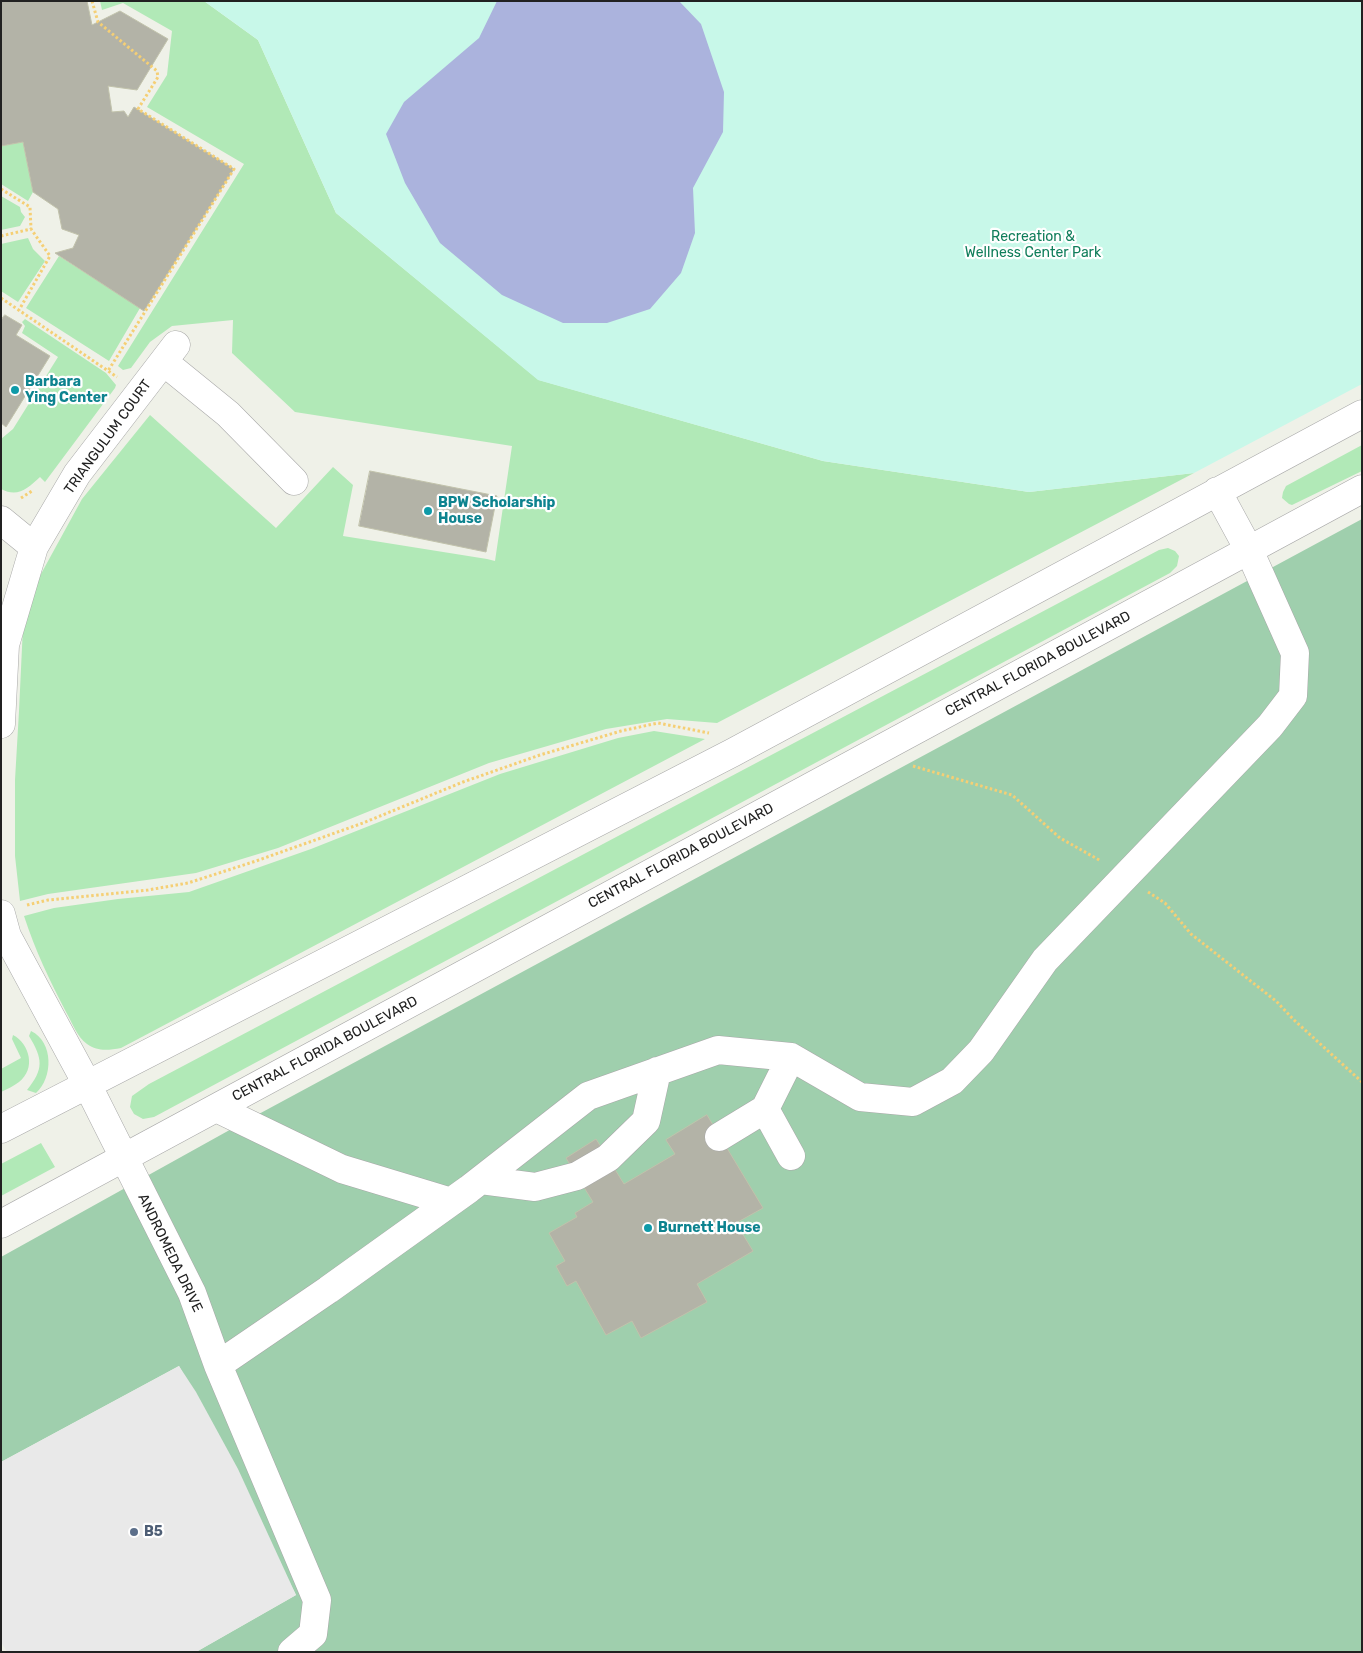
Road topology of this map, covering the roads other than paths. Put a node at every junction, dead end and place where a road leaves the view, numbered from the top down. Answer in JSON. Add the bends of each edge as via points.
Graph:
{"nodes":[{"id":1,"x":1362,"y":414,"type":"edge"},
{"id":2,"x":294,"y":481,"type":"dead end"},
{"id":3,"x":1362,"y":489,"type":"edge"},
{"id":4,"x":1218,"y":491,"type":"junction"},
{"id":5,"x":1,"y":520,"type":"edge"},
{"id":6,"x":34,"y":547,"type":"junction"},
{"id":7,"x":1249,"y":550,"type":"junction"},
{"id":8,"x":3,"y":645,"type":"edge"},
{"id":9,"x":1,"y":724,"type":"edge"},
{"id":10,"x":13,"y":910,"type":"edge"},
{"id":11,"x":791,"y":1057,"type":"junction"},
{"id":12,"x":657,"y":1071,"type":"junction"},
{"id":13,"x":87,"y":1084,"type":"junction"},
{"id":14,"x":216,"y":1108,"type":"junction"},
{"id":15,"x":765,"y":1109,"type":"junction"},
{"id":16,"x":1,"y":1129,"type":"edge"},
{"id":17,"x":719,"y":1137,"type":"dead end"},
{"id":18,"x":791,"y":1156,"type":"dead end"},
{"id":19,"x":123,"y":1158,"type":"junction"},
{"id":20,"x":480,"y":1180,"type":"junction"},
{"id":21,"x":451,"y":1202,"type":"junction"},
{"id":22,"x":1,"y":1224,"type":"edge"},
{"id":23,"x":218,"y":1364,"type":"junction"},
{"id":24,"x":292,"y":1652,"type":"edge"}],
"edges":[{"from":1,"to":4,"type":"street"},
{"from":2,"to":6,"type":"street","name":"TRIANGULUM COURT","via":[[170,354],[77,474]]},
{"from":3,"to":7,"type":"street","name":"CENTRAL FLORIDA BOULEVARD"},
{"from":4,"to":7,"type":"street"},
{"from":4,"to":13,"type":"street","via":[[732,753]]},
{"from":5,"to":6,"type":"street"},
{"from":6,"to":8,"type":"street","name":"TRIANGULUM COURT"},
{"from":7,"to":11,"type":"street","via":[[1295,653],[1293,696],[1270,726],[1045,960],[981,1051],[952,1081],[913,1102],[860,1097]]},
{"from":7,"to":14,"type":"street","name":"CENTRAL FLORIDA BOULEVARD"},
{"from":8,"to":9,"type":"street"},
{"from":10,"to":13,"type":"street","name":"ANDROMEDA DRIVE","via":[[7,936]]},
{"from":11,"to":12,"type":"street","via":[[718,1050]]},
{"from":11,"to":15,"type":"street"},
{"from":12,"to":20,"type":"street","via":[[588,1096]]},
{"from":12,"to":20,"type":"street","via":[[646,1121],[608,1158],[577,1176],[535,1188]]},
{"from":13,"to":16,"type":"street"},
{"from":13,"to":19,"type":"street","name":"ANDROMEDA DRIVE"},
{"from":14,"to":19,"type":"street","name":"CENTRAL FLORIDA BOULEVARD"},
{"from":14,"to":21,"type":"street","via":[[342,1169]]},
{"from":15,"to":17,"type":"street"},
{"from":15,"to":18,"type":"street"},
{"from":19,"to":22,"type":"street","name":"CENTRAL FLORIDA BOULEVARD"},
{"from":19,"to":23,"type":"street","name":"ANDROMEDA DRIVE","via":[[192,1293]]},
{"from":20,"to":21,"type":"street"},
{"from":21,"to":23,"type":"street"},
{"from":23,"to":24,"type":"street","name":"ANDROMEDA DRIVE","via":[[317,1600],[313,1634]]}]}
